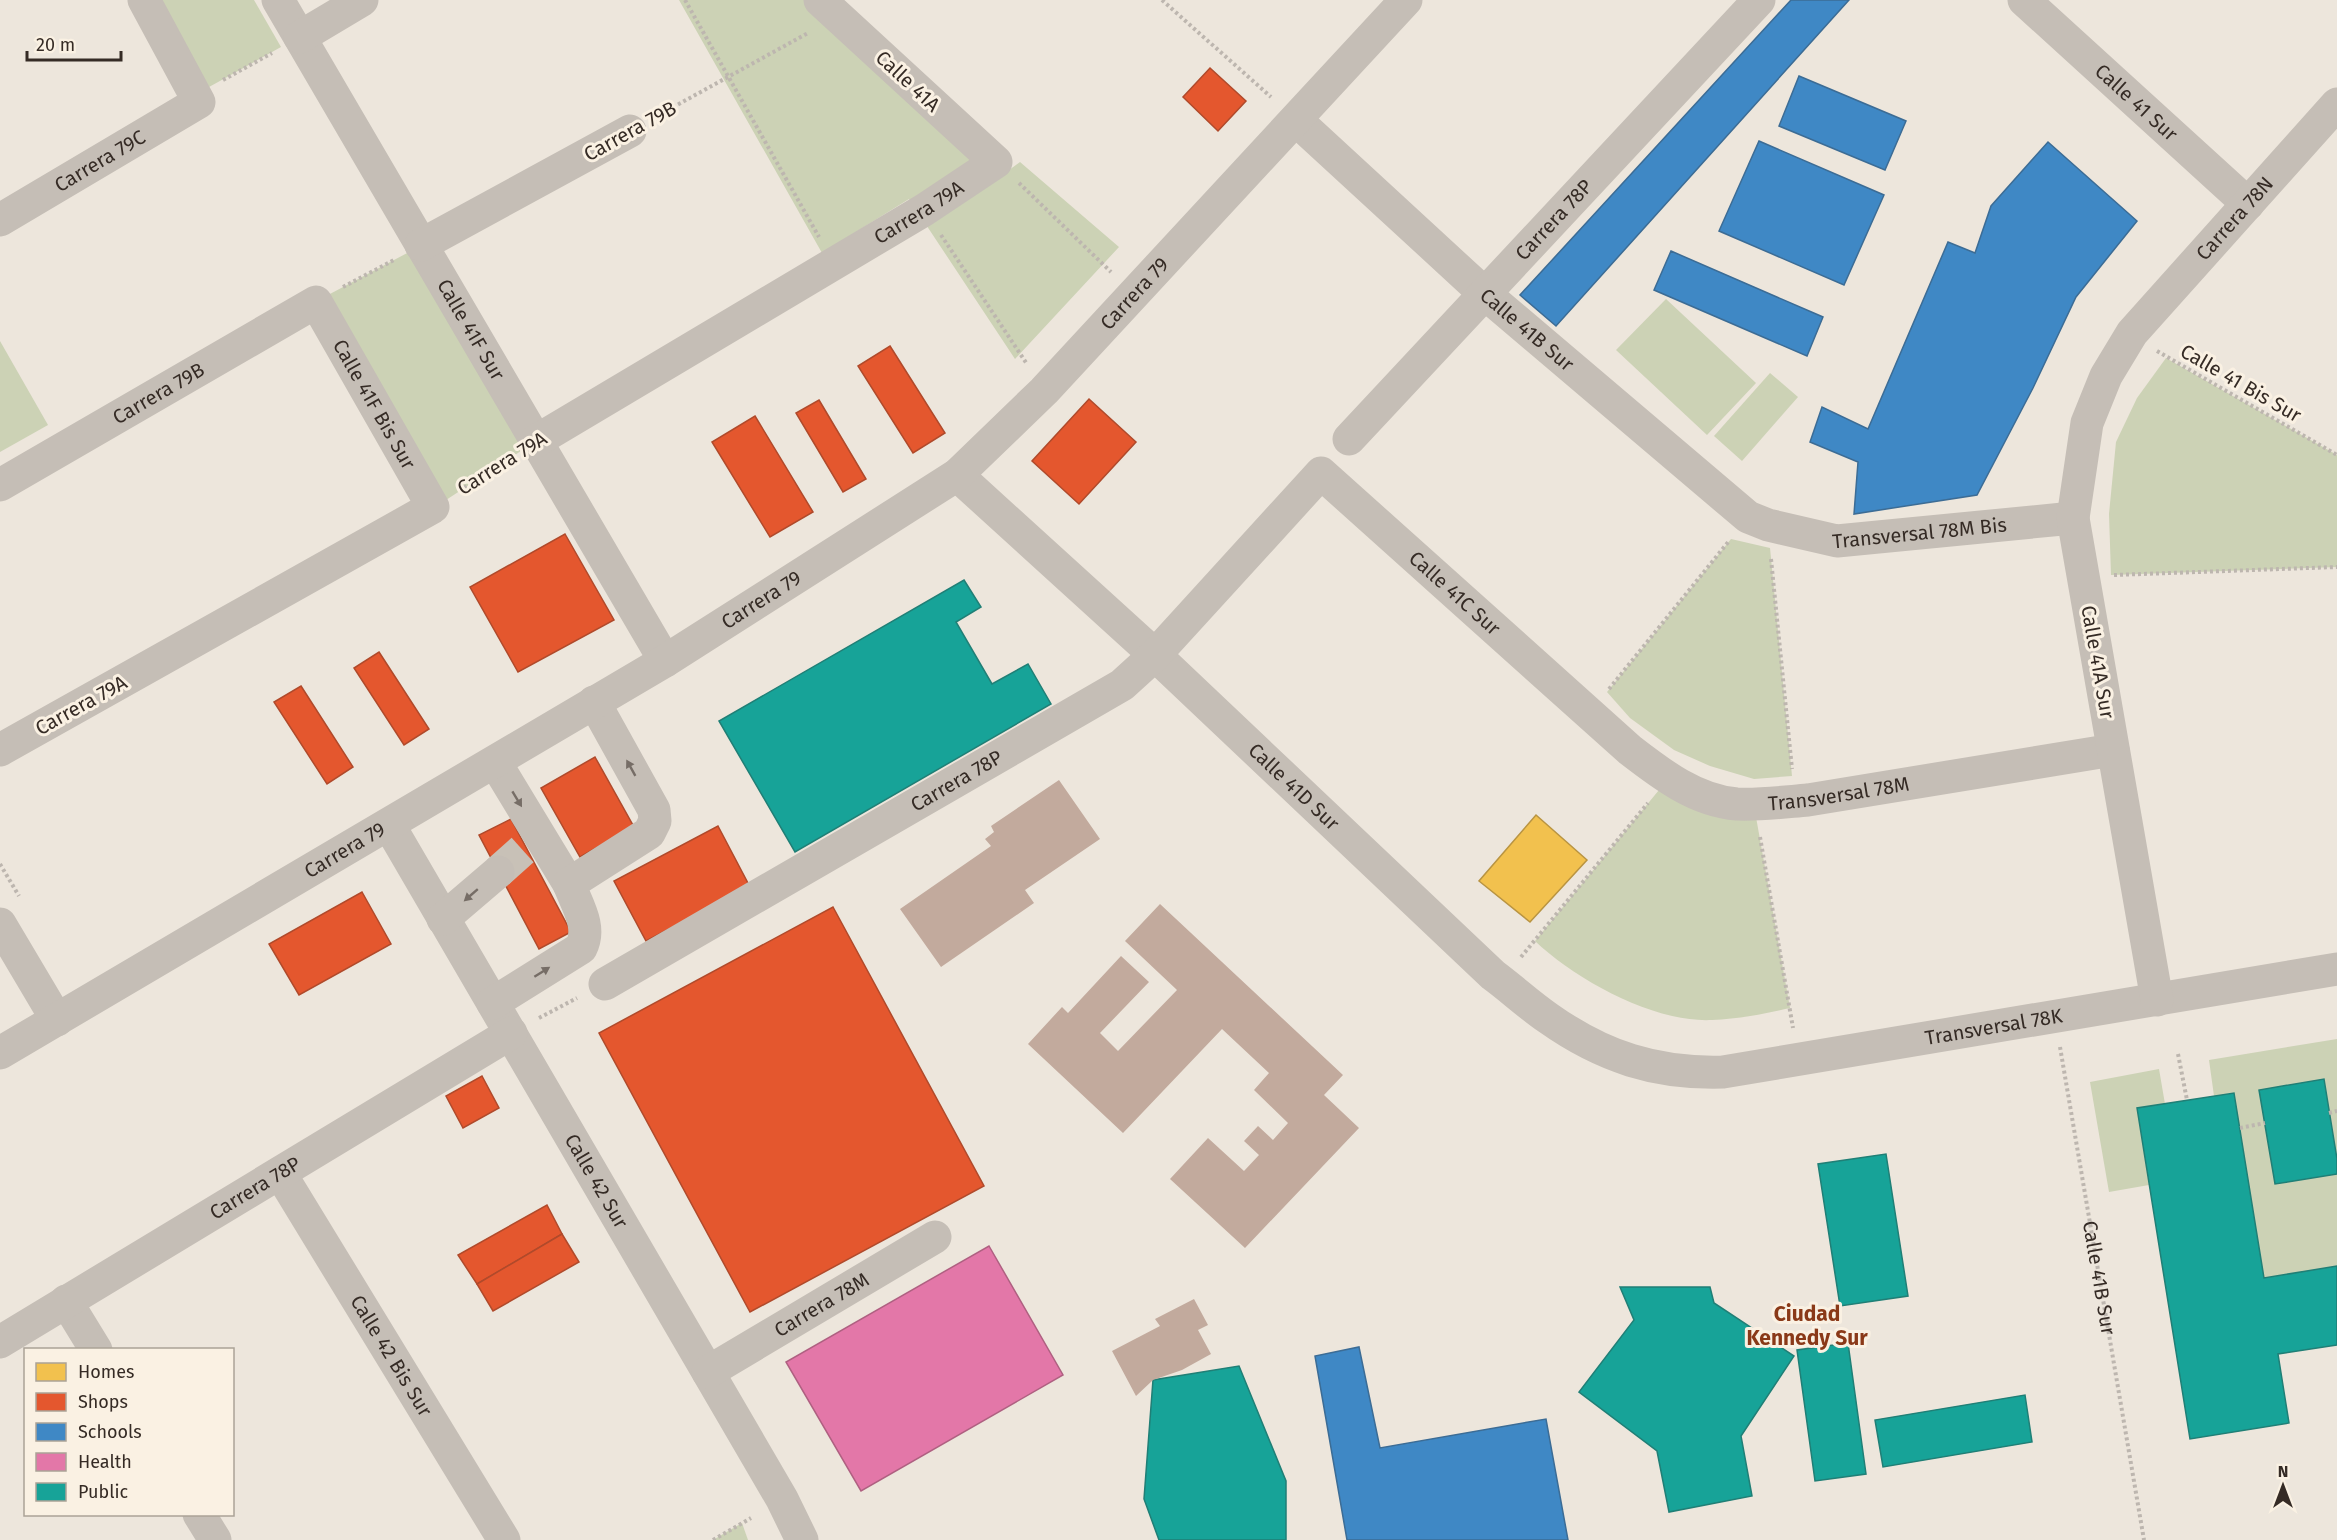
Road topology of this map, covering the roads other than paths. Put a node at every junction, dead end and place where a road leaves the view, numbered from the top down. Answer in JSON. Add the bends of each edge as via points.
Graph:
{"nodes":[{"id":1,"x":144,"y":0,"type":"edge"},
{"id":2,"x":278,"y":0,"type":"edge"},
{"id":3,"x":362,"y":0,"type":"edge"},
{"id":4,"x":1406,"y":0,"type":"edge"},
{"id":5,"x":1759,"y":0,"type":"edge"},
{"id":6,"x":2024,"y":0,"type":"edge"},
{"id":7,"x":829,"y":8,"type":"edge"},
{"id":8,"x":300,"y":37,"type":"junction"},
{"id":9,"x":2337,"y":104,"type":"edge"},
{"id":10,"x":1285,"y":110,"type":"junction"},
{"id":11,"x":630,"y":131,"type":"road end"},
{"id":12,"x":996,"y":162,"type":"joint"},
{"id":13,"x":2248,"y":204,"type":"junction"},
{"id":14,"x":0,"y":220,"type":"edge"},
{"id":15,"x":421,"y":245,"type":"junction"},
{"id":16,"x":1484,"y":293,"type":"junction"},
{"id":17,"x":316,"y":302,"type":"joint"},
{"id":18,"x":2132,"y":333,"type":"joint"},
{"id":19,"x":1349,"y":439,"type":"dead end"},
{"id":20,"x":536,"y":441,"type":"junction"},
{"id":21,"x":1321,"y":473,"type":"joint"},
{"id":22,"x":957,"y":475,"type":"junction"},
{"id":23,"x":0,"y":485,"type":"edge"},
{"id":24,"x":433,"y":507,"type":"joint"},
{"id":25,"x":2073,"y":518,"type":"junction"},
{"id":26,"x":1758,"y":521,"type":"joint"},
{"id":27,"x":1155,"y":655,"type":"junction"},
{"id":28,"x":665,"y":661,"type":"junction"},
{"id":29,"x":594,"y":702,"type":"junction"},
{"id":30,"x":1590,"y":714,"type":"joint"},
{"id":31,"x":0,"y":750,"type":"edge"},
{"id":32,"x":2114,"y":750,"type":"junction"},
{"id":33,"x":495,"y":762,"type":"junction"},
{"id":34,"x":388,"y":825,"type":"junction"},
{"id":35,"x":498,"y":872,"type":"tunnel mouth"},
{"id":36,"x":569,"y":884,"type":"junction"},
{"id":37,"x":443,"y":919,"type":"junction"},
{"id":38,"x":0,"y":924,"type":"edge"},
{"id":39,"x":2337,"y":969,"type":"edge"},
{"id":40,"x":604,"y":984,"type":"road end"},
{"id":41,"x":2157,"y":1000,"type":"junction"},
{"id":42,"x":493,"y":1003,"type":"junction"},
{"id":43,"x":57,"y":1020,"type":"junction"},
{"id":44,"x":510,"y":1033,"type":"junction"},
{"id":45,"x":0,"y":1053,"type":"edge"},
{"id":46,"x":1651,"y":1066,"type":"joint"},
{"id":47,"x":280,"y":1173,"type":"junction"},
{"id":48,"x":935,"y":1237,"type":"dead end"},
{"id":49,"x":66,"y":1301,"type":"junction"},
{"id":50,"x":0,"y":1342,"type":"edge"},
{"id":51,"x":95,"y":1348,"type":"edge"},
{"id":52,"x":708,"y":1372,"type":"junction"},
{"id":53,"x":200,"y":1516,"type":"edge"},
{"id":54,"x":215,"y":1540,"type":"edge"},
{"id":55,"x":504,"y":1540,"type":"edge"},
{"id":56,"x":802,"y":1540,"type":"edge"}],
"edges":[{"from":1,"to":14,"type":"street","name":"Carrera 79C","via":[[198,98]]},
{"from":2,"to":8,"type":"street","name":"Calle 41F Sur"},
{"from":3,"to":8,"type":"street"},
{"from":4,"to":10,"type":"street","name":"Carrera 79"},
{"from":5,"to":16,"type":"street","name":"Carrera 78P"},
{"from":6,"to":13,"type":"street","name":"Calle 41 Sur"},
{"from":7,"to":12,"type":"street","name":"Calle 41A"},
{"from":8,"to":15,"type":"street","name":"Calle 41F Sur"},
{"from":9,"to":13,"type":"street","name":"Carrera 78N"},
{"from":10,"to":16,"type":"street","name":"Calle 41B Sur"},
{"from":10,"to":22,"type":"street","name":"Carrera 79","via":[[1044,391]]},
{"from":11,"to":15,"type":"street","name":"Carrera 79B"},
{"from":12,"to":20,"type":"street","name":"Carrera 79A","via":[[924,210]]},
{"from":13,"to":18,"type":"street","name":"Carrera 78N"},
{"from":15,"to":20,"type":"street","name":"Calle 41F Sur"},
{"from":16,"to":19,"type":"street","name":"Carrera 78P"},
{"from":16,"to":26,"type":"street","name":"Calle 41B Sur"},
{"from":17,"to":23,"type":"street","name":"Carrera 79B"},
{"from":17,"to":24,"type":"street","name":"Calle 41F Bis Sur"},
{"from":18,"to":25,"type":"street","name":"Calle 41A Sur","via":[[2106,376],[2087,423]]},
{"from":20,"to":28,"type":"street","name":"Calle 41F Sur"},
{"from":21,"to":27,"type":"street","name":"Carrera 78P"},
{"from":21,"to":30,"type":"street","name":"Calle 41C Sur"},
{"from":22,"to":27,"type":"street","name":"Calle 41D Sur"},
{"from":22,"to":28,"type":"street","name":"Carrera 79"},
{"from":24,"to":31,"type":"street","name":"Carrera 79A"},
{"from":25,"to":26,"type":"street","name":"Transversal 78M Bis","via":[[1837,541]]},
{"from":25,"to":32,"type":"street","name":"Calle 41A Sur"},
{"from":27,"to":40,"type":"street","name":"Carrera 78P","via":[[1122,685]]},
{"from":27,"to":46,"type":"street","name":"Calle 41D Sur","via":[[1501,981],[1586,1043]]},
{"from":28,"to":29,"type":"street","name":"Carrera 79"},
{"from":29,"to":33,"type":"street","name":"Carrera 79"},
{"from":36,"to":29,"type":"street","one_way":true,"via":[[649,833],[655,821],[654,810]]},
{"from":30,"to":32,"type":"street","name":"Transversal 78M","via":[[1668,780],[1735,804],[1794,801]]},
{"from":32,"to":41,"type":"street","name":"Calle 41A Sur"},
{"from":33,"to":34,"type":"street","name":"Carrera 79"},
{"from":33,"to":36,"type":"street","one_way":true,"via":[[533,841]]},
{"from":34,"to":37,"type":"street","name":"Calle 42 Sur"},
{"from":34,"to":43,"type":"street","name":"Carrera 79"},
{"from":35,"to":37,"type":"street","one_way":true},
{"from":42,"to":36,"type":"street","one_way":true,"via":[[581,948],[586,928]]},
{"from":37,"to":42,"type":"street","name":"Calle 42 Sur"},
{"from":38,"to":43,"type":"street"},
{"from":39,"to":41,"type":"street","name":"Transversal 78K"},
{"from":41,"to":46,"type":"street","name":"Transversal 78K","via":[[1723,1072],[1691,1073]]},
{"from":42,"to":44,"type":"street","name":"Calle 42 Sur"},
{"from":43,"to":45,"type":"street","name":"Carrera 79"},
{"from":44,"to":47,"type":"street","name":"Carrera 78P"},
{"from":44,"to":52,"type":"street","name":"Calle 42 Sur"},
{"from":47,"to":49,"type":"street","name":"Carrera 78P"},
{"from":47,"to":55,"type":"street","name":"Calle 42 Bis Sur"},
{"from":48,"to":52,"type":"street","name":"Carrera 78M"},
{"from":49,"to":50,"type":"street","name":"Carrera 78P"},
{"from":49,"to":51,"type":"street"},
{"from":52,"to":56,"type":"street","name":"Calle 42 Sur"},
{"from":53,"to":54,"type":"street"}]}
